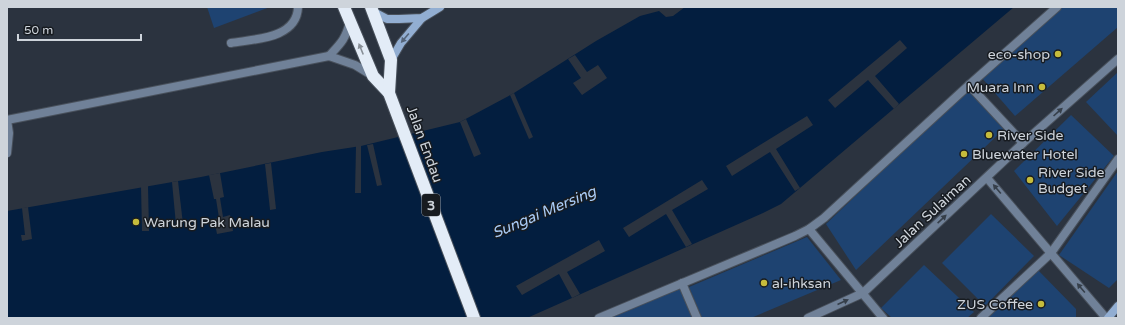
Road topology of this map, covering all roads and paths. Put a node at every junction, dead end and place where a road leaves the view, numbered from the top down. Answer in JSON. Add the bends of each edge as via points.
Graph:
{"nodes":[{"id":1,"x":298,"y":7,"type":"edge"},
{"id":2,"x":344,"y":7,"type":"edge"},
{"id":3,"x":440,"y":7,"type":"edge"},
{"id":4,"x":1057,"y":7,"type":"edge"},
{"id":5,"x":371,"y":9,"type":"edge"},
{"id":6,"x":422,"y":18,"type":"junction"},
{"id":7,"x":350,"y":22,"type":"junction"},
{"id":8,"x":231,"y":44,"type":"dead end"},
{"id":9,"x":329,"y":56,"type":"junction"},
{"id":10,"x":1118,"y":59,"type":"edge"},
{"id":11,"x":391,"y":60,"type":"junction"},
{"id":12,"x":373,"y":76,"type":"junction"},
{"id":13,"x":969,"y":85,"type":"junction"},
{"id":14,"x":390,"y":93,"type":"junction"},
{"id":15,"x":7,"y":120,"type":"edge"},
{"id":16,"x":1023,"y":143,"type":"junction"},
{"id":17,"x":7,"y":153,"type":"edge"},
{"id":18,"x":1118,"y":159,"type":"edge"},
{"id":19,"x":987,"y":178,"type":"junction"},
{"id":20,"x":809,"y":229,"type":"junction"},
{"id":21,"x":1051,"y":253,"type":"junction"},
{"id":22,"x":682,"y":283,"type":"junction"},
{"id":23,"x":863,"y":293,"type":"junction"},
{"id":24,"x":1118,"y":306,"type":"edge"},
{"id":25,"x":474,"y":318,"type":"edge"},
{"id":26,"x":599,"y":318,"type":"edge"},
{"id":27,"x":697,"y":318,"type":"edge"},
{"id":28,"x":808,"y":318,"type":"edge"},
{"id":29,"x":883,"y":318,"type":"edge"},
{"id":30,"x":981,"y":318,"type":"edge"},
{"id":31,"x":1107,"y":318,"type":"edge"}],
"edges":[{"from":1,"to":8,"type":"street","via":[[295,18],[280,33]]},
{"from":2,"to":7,"type":"highway","name":"Jalan Endau","number":"3"},
{"from":3,"to":6,"type":"main road"},
{"from":4,"to":13,"type":"street"},
{"from":5,"to":6,"type":"main road","via":[[387,19]]},
{"from":5,"to":11,"type":"highway","name":"Jalan Endau","number":"3"},
{"from":6,"to":11,"type":"main road","one_way":true,"via":[[401,43]]},
{"from":7,"to":9,"type":"street","via":[[347,35]]},
{"from":12,"to":7,"type":"highway","name":"Jalan Endau","number":"3","one_way":true},
{"from":9,"to":12,"type":"street","via":[[355,65]]},
{"from":9,"to":15,"type":"street"},
{"from":16,"to":10,"type":"street","name":"Jalan Sulaiman","one_way":true},
{"from":11,"to":14,"type":"highway","name":"Jalan Endau","number":"3"},
{"from":12,"to":14,"type":"highway","name":"Jalan Endau","number":"3"},
{"from":13,"to":16,"type":"street"},
{"from":13,"to":20,"type":"street"},
{"from":14,"to":25,"type":"highway","name":"Jalan Endau","number":"3"},
{"from":15,"to":17,"type":"street"},
{"from":16,"to":19,"type":"street","name":"Jalan Sulaiman"},
{"from":18,"to":21,"type":"street"},
{"from":21,"to":19,"type":"street","one_way":true},
{"from":23,"to":19,"type":"street","name":"Jalan Sulaiman","one_way":true},
{"from":20,"to":22,"type":"street"},
{"from":20,"to":23,"type":"street"},
{"from":21,"to":30,"type":"street"},
{"from":31,"to":21,"type":"street","one_way":true},
{"from":22,"to":26,"type":"street"},
{"from":22,"to":27,"type":"street"},
{"from":28,"to":23,"type":"street","name":"Jalan Sulaiman","one_way":true},
{"from":23,"to":29,"type":"street"},
{"from":24,"to":31,"type":"main road"}]}
